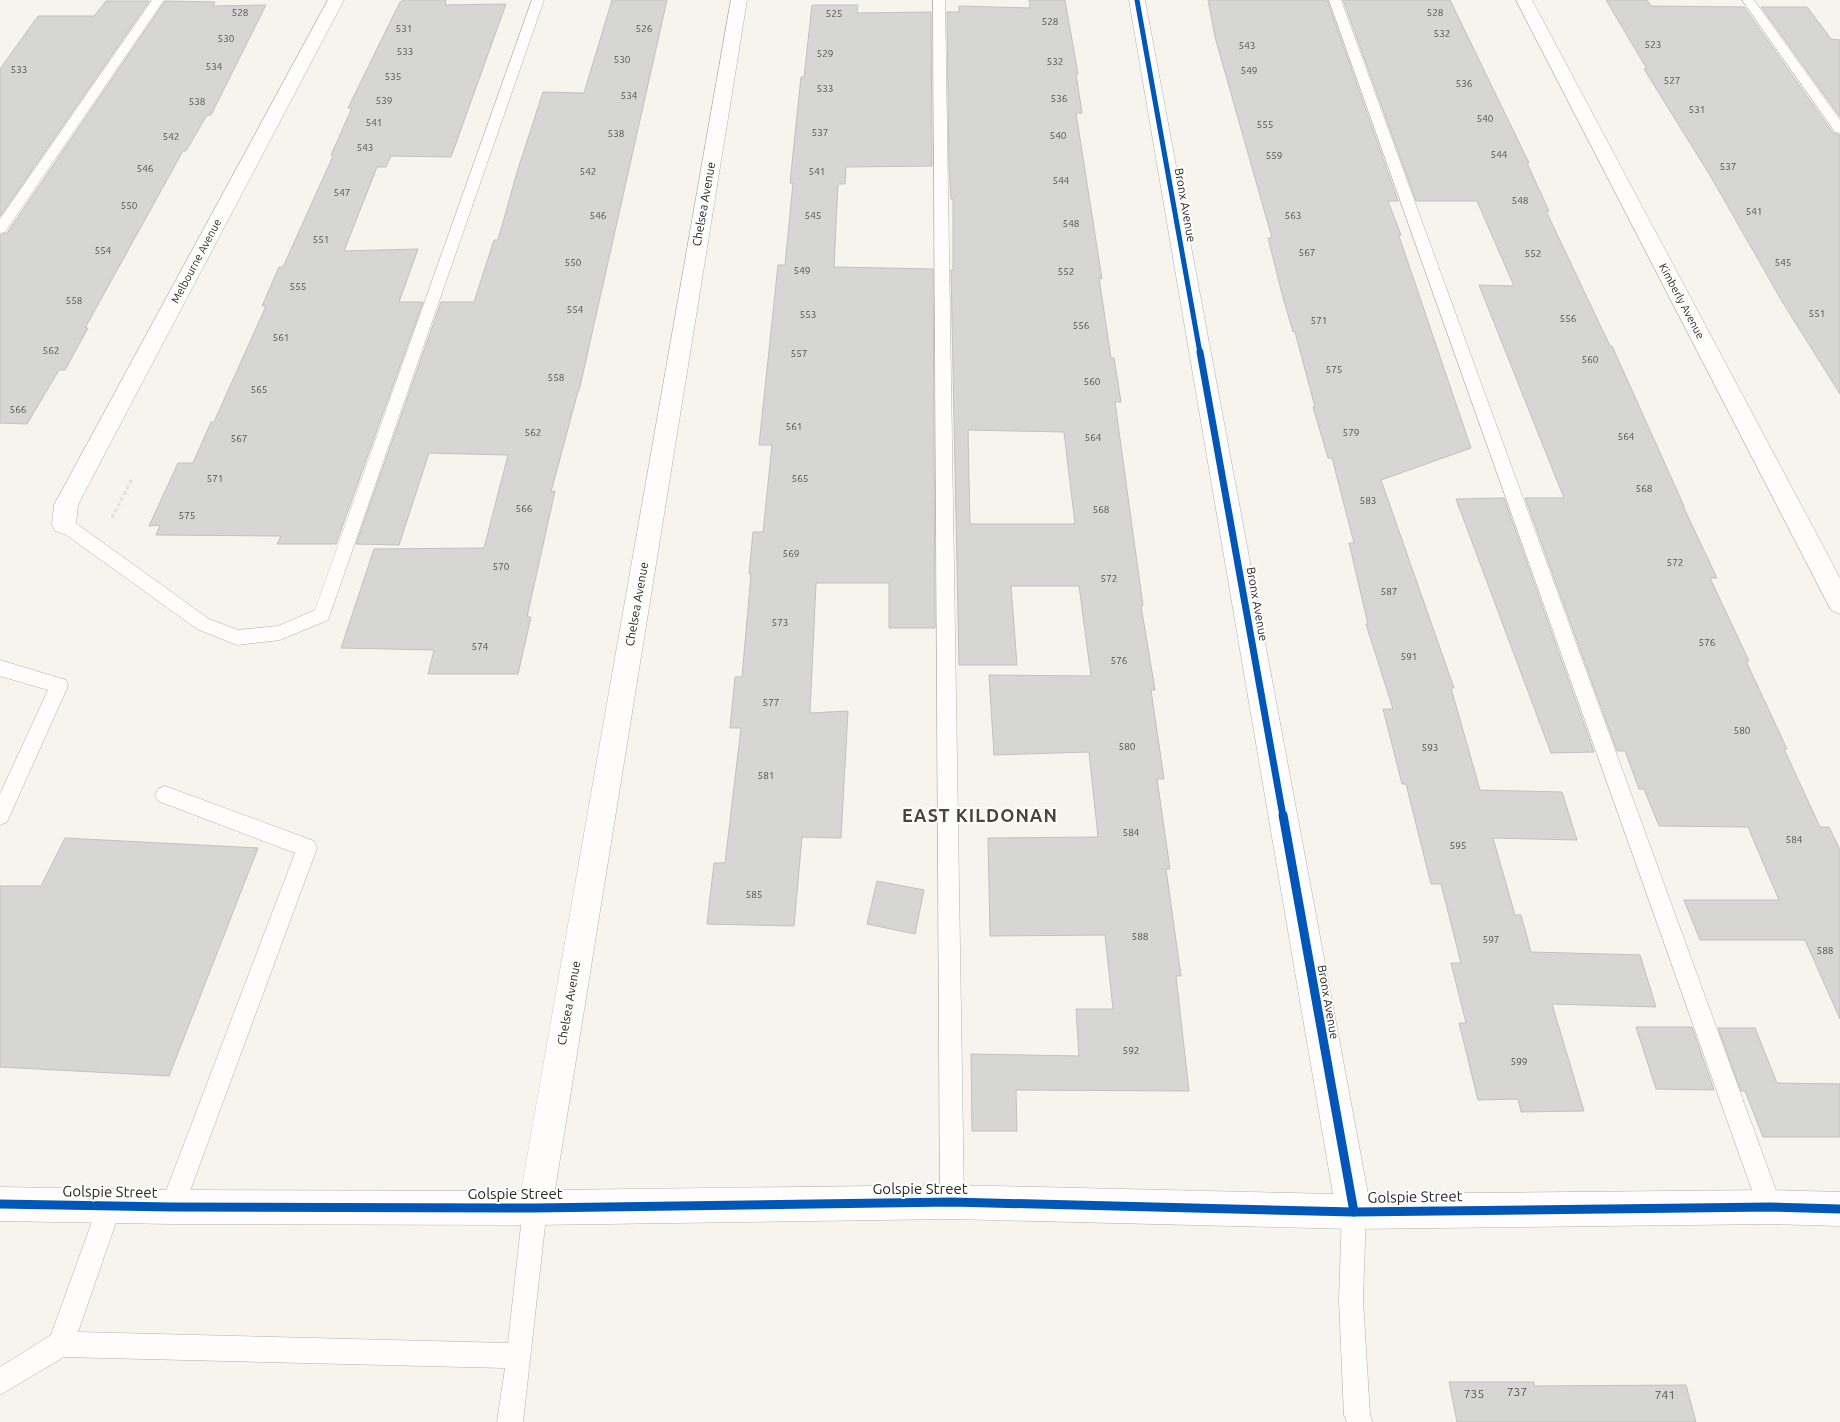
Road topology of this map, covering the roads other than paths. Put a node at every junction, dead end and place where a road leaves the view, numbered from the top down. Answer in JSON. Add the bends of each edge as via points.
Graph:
{"nodes":[{"id":1,"x":158,"y":0,"type":"edge"},
{"id":2,"x":336,"y":0,"type":"edge"},
{"id":3,"x":538,"y":0,"type":"edge"},
{"id":4,"x":739,"y":0,"type":"edge"},
{"id":5,"x":939,"y":0,"type":"edge"},
{"id":6,"x":1137,"y":0,"type":"edge"},
{"id":7,"x":1335,"y":0,"type":"edge"},
{"id":8,"x":1524,"y":0,"type":"edge"},
{"id":9,"x":1748,"y":0,"type":"edge"},
{"id":10,"x":1840,"y":128,"type":"edge"},
{"id":11,"x":0,"y":229,"type":"edge"},
{"id":12,"x":64,"y":524,"type":"joint"},
{"id":13,"x":1840,"y":603,"type":"edge"},
{"id":14,"x":0,"y":668,"type":"edge"},
{"id":15,"x":165,"y":795,"type":"dead end"},
{"id":16,"x":0,"y":816,"type":"edge"},
{"id":17,"x":952,"y":1202,"type":"junction"},
{"id":18,"x":0,"y":1204,"type":"edge"},
{"id":19,"x":110,"y":1205,"type":"junction"},
{"id":20,"x":1770,"y":1207,"type":"junction"},
{"id":21,"x":172,"y":1208,"type":"junction"},
{"id":22,"x":535,"y":1208,"type":"junction"},
{"id":23,"x":1840,"y":1208,"type":"edge"},
{"id":24,"x":1354,"y":1212,"type":"junction"},
{"id":25,"x":61,"y":1344,"type":"junction"},
{"id":26,"x":519,"y":1356,"type":"junction"},
{"id":27,"x":0,"y":1382,"type":"edge"},
{"id":28,"x":510,"y":1422,"type":"edge"},
{"id":29,"x":1360,"y":1422,"type":"edge"}],
"edges":[{"from":1,"to":11,"type":"lane"},
{"from":2,"to":12,"type":"street","name":"Melbourne Avenue","via":[[80,478],[66,506]]},
{"from":3,"to":12,"type":"lane","via":[[322,615],[280,633],[237,638],[203,624]]},
{"from":4,"to":22,"type":"street","name":"Chelsea Avenue"},
{"from":5,"to":17,"type":"lane"},
{"from":6,"to":24,"type":"street","name":"Bronx Avenue"},
{"from":7,"to":20,"type":"lane"},
{"from":8,"to":13,"type":"street","name":"Kimberly Avenue"},
{"from":9,"to":10,"type":"lane"},
{"from":14,"to":16,"type":"lane","via":[[59,686]]},
{"from":15,"to":21,"type":"lane","via":[[307,848]]},
{"from":17,"to":22,"type":"street","name":"Golspie Street"},
{"from":17,"to":24,"type":"street","name":"Golspie Street"},
{"from":18,"to":19,"type":"street","name":"Golspie Street"},
{"from":19,"to":21,"type":"street","name":"Golspie Street"},
{"from":19,"to":25,"type":"lane"},
{"from":20,"to":23,"type":"street","name":"Golspie Street"},
{"from":20,"to":24,"type":"street","name":"Golspie Street"},
{"from":21,"to":22,"type":"street","name":"Golspie Street"},
{"from":22,"to":26,"type":"lane"},
{"from":24,"to":29,"type":"lane","via":[[1351,1300]]},
{"from":25,"to":26,"type":"lane"},
{"from":25,"to":27,"type":"lane"},
{"from":26,"to":28,"type":"lane"}]}
